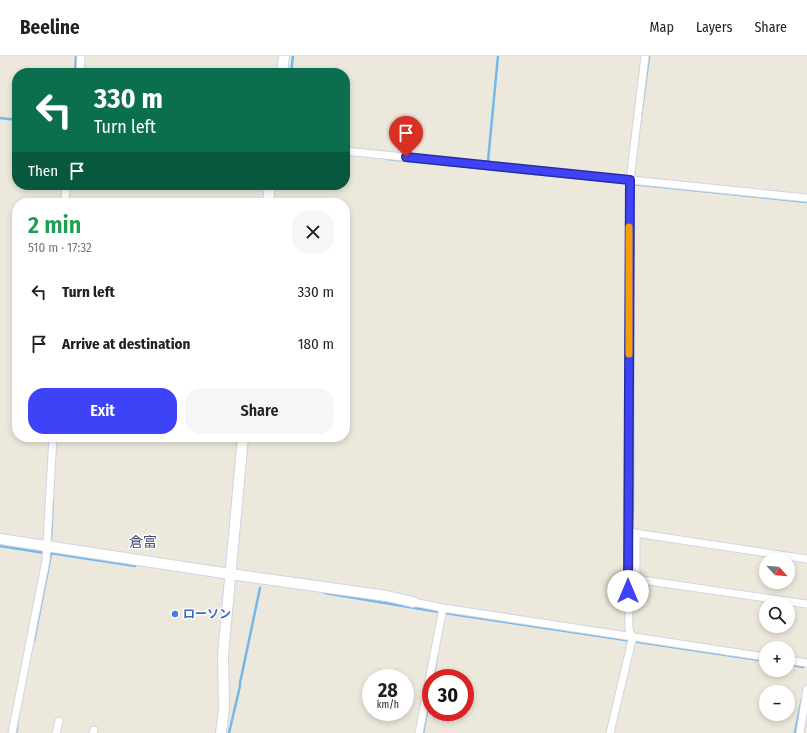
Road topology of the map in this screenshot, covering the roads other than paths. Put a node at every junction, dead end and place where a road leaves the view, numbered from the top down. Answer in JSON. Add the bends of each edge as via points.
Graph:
{"nodes":[{"id":1,"x":81,"y":56,"type":"edge"},
{"id":2,"x":284,"y":56,"type":"edge"},
{"id":3,"x":645,"y":56,"type":"edge"},
{"id":4,"x":80,"y":68,"type":"edge"},
{"id":5,"x":283,"y":68,"type":"edge"},
{"id":6,"x":350,"y":152,"type":"edge"},
{"id":7,"x":630,"y":180,"type":"junction"},
{"id":8,"x":807,"y":198,"type":"edge"},
{"id":9,"x":53,"y":442,"type":"edge"},
{"id":10,"x":243,"y":442,"type":"edge"},
{"id":11,"x":632,"y":533,"type":"junction"},
{"id":12,"x":0,"y":539,"type":"edge"},
{"id":13,"x":46,"y":551,"type":"junction"},
{"id":14,"x":807,"y":559,"type":"edge"},
{"id":15,"x":230,"y":574,"type":"junction"},
{"id":16,"x":632,"y":578,"type":"junction"},
{"id":17,"x":413,"y":602,"type":"joint"},
{"id":18,"x":807,"y":604,"type":"edge"},
{"id":19,"x":442,"y":611,"type":"junction"},
{"id":20,"x":631,"y":640,"type":"junction"},
{"id":21,"x":759,"y":656,"type":"edge"},
{"id":22,"x":795,"y":661,"type":"edge"},
{"id":23,"x":807,"y":663,"type":"edge"},
{"id":24,"x":807,"y":688,"type":"edge"},
{"id":25,"x":805,"y":715,"type":"edge"},
{"id":26,"x":59,"y":721,"type":"dead end"},
{"id":27,"x":12,"y":733,"type":"edge"},
{"id":28,"x":56,"y":733,"type":"edge"},
{"id":29,"x":221,"y":733,"type":"edge"},
{"id":30,"x":419,"y":733,"type":"edge"},
{"id":31,"x":610,"y":733,"type":"edge"},
{"id":32,"x":800,"y":733,"type":"edge"}],
"edges":[{"from":1,"to":4,"type":"street"},
{"from":2,"to":5,"type":"street"},
{"from":3,"to":7,"type":"street"},
{"from":6,"to":7,"type":"street"},
{"from":7,"to":8,"type":"street"},
{"from":7,"to":11,"type":"street"},
{"from":9,"to":13,"type":"street"},
{"from":10,"to":15,"type":"street"},
{"from":11,"to":14,"type":"street"},
{"from":11,"to":16,"type":"street"},
{"from":12,"to":13,"type":"street"},
{"from":13,"to":15,"type":"street"},
{"from":13,"to":27,"type":"street"},
{"from":15,"to":17,"type":"street"},
{"from":15,"to":29,"type":"street","via":[[223,655],[224,708]]},
{"from":16,"to":18,"type":"street"},
{"from":16,"to":20,"type":"street","via":[[629,629]]},
{"from":17,"to":19,"type":"street"},
{"from":19,"to":20,"type":"street"},
{"from":19,"to":30,"type":"street"},
{"from":20,"to":21,"type":"street"},
{"from":20,"to":31,"type":"street"},
{"from":22,"to":23,"type":"street"},
{"from":24,"to":25,"type":"street"},
{"from":25,"to":32,"type":"street"},
{"from":26,"to":28,"type":"street"}]}
